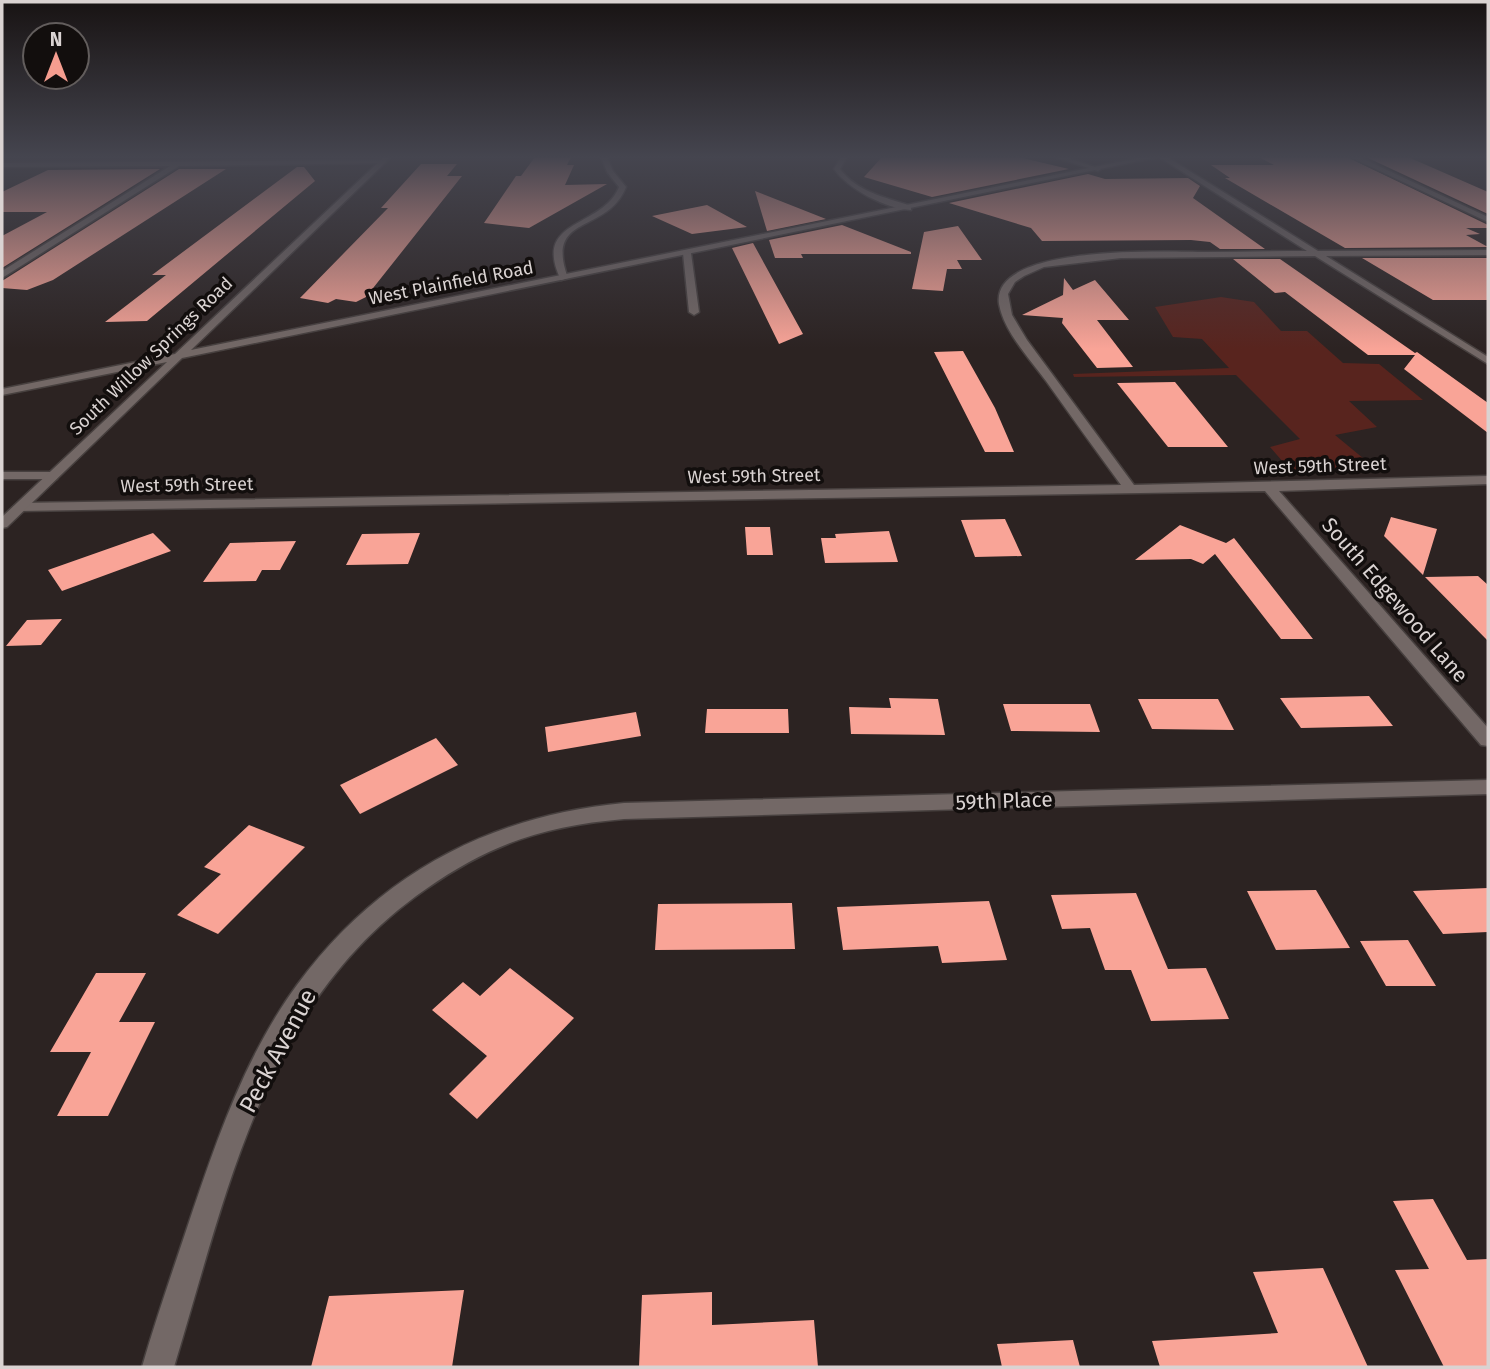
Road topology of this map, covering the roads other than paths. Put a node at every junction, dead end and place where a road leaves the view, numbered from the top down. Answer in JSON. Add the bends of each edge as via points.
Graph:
{"nodes":[{"id":1,"x":87,"y":221,"type":"edge"},
{"id":2,"x":321,"y":221,"type":"edge"},
{"id":3,"x":586,"y":221,"type":"edge"},
{"id":4,"x":845,"y":221,"type":"edge"},
{"id":5,"x":1266,"y":221,"type":"edge"},
{"id":6,"x":1488,"y":252,"type":"edge"},
{"id":7,"x":687,"y":253,"type":"junction"},
{"id":8,"x":1320,"y":254,"type":"junction"},
{"id":9,"x":2,"y":275,"type":"edge"},
{"id":10,"x":564,"y":278,"type":"junction"},
{"id":11,"x":694,"y":312,"type":"dead end"},
{"id":12,"x":180,"y":355,"type":"junction"},
{"id":13,"x":1488,"y":361,"type":"edge"},
{"id":14,"x":2,"y":391,"type":"edge"},
{"id":15,"x":53,"y":476,"type":"junction"},
{"id":16,"x":2,"y":477,"type":"edge"},
{"id":17,"x":1488,"y":480,"type":"edge"},
{"id":18,"x":1269,"y":487,"type":"junction"},
{"id":19,"x":1130,"y":489,"type":"junction"},
{"id":20,"x":20,"y":507,"type":"junction"},
{"id":21,"x":2,"y":524,"type":"edge"},
{"id":22,"x":1488,"y":740,"type":"edge"},
{"id":23,"x":1488,"y":787,"type":"edge"},
{"id":24,"x":522,"y":828,"type":"joint"},
{"id":25,"x":158,"y":1367,"type":"edge"}],
"edges":[{"from":1,"to":9,"type":"street"},
{"from":2,"to":12,"type":"street","name":"South Willow Springs Road"},
{"from":3,"to":10,"type":"street","via":[[562,236],[557,247],[556,263]]},
{"from":4,"to":7,"type":"street","name":"West Plainfield Road"},
{"from":5,"to":8,"type":"street"},
{"from":6,"to":8,"type":"street"},
{"from":7,"to":10,"type":"street","name":"West Plainfield Road"},
{"from":7,"to":11,"type":"street"},
{"from":8,"to":13,"type":"street"},
{"from":8,"to":19,"type":"street","via":[[1103,256],[1039,267],[1010,282],[1004,290],[1004,303],[1022,341]]},
{"from":10,"to":12,"type":"street","name":"West Plainfield Road"},
{"from":12,"to":14,"type":"street","name":"West Plainfield Road"},
{"from":12,"to":15,"type":"street","name":"South Willow Springs Road"},
{"from":15,"to":16,"type":"lane"},
{"from":15,"to":20,"type":"street","name":"South Willow Springs Road"},
{"from":17,"to":18,"type":"street","name":"West 59th Street"},
{"from":18,"to":19,"type":"street","name":"West 59th Street"},
{"from":18,"to":22,"type":"street","name":"South Edgewood Lane"},
{"from":19,"to":20,"type":"street","name":"West 59th Street"},
{"from":20,"to":21,"type":"street","name":"South Willow Springs Road"},
{"from":23,"to":24,"type":"street","name":"59th Place","via":[[624,811]]},
{"from":24,"to":25,"type":"street","name":"Peck Avenue","via":[[461,856],[401,894],[338,951],[309,989],[244,1114]]}]}
